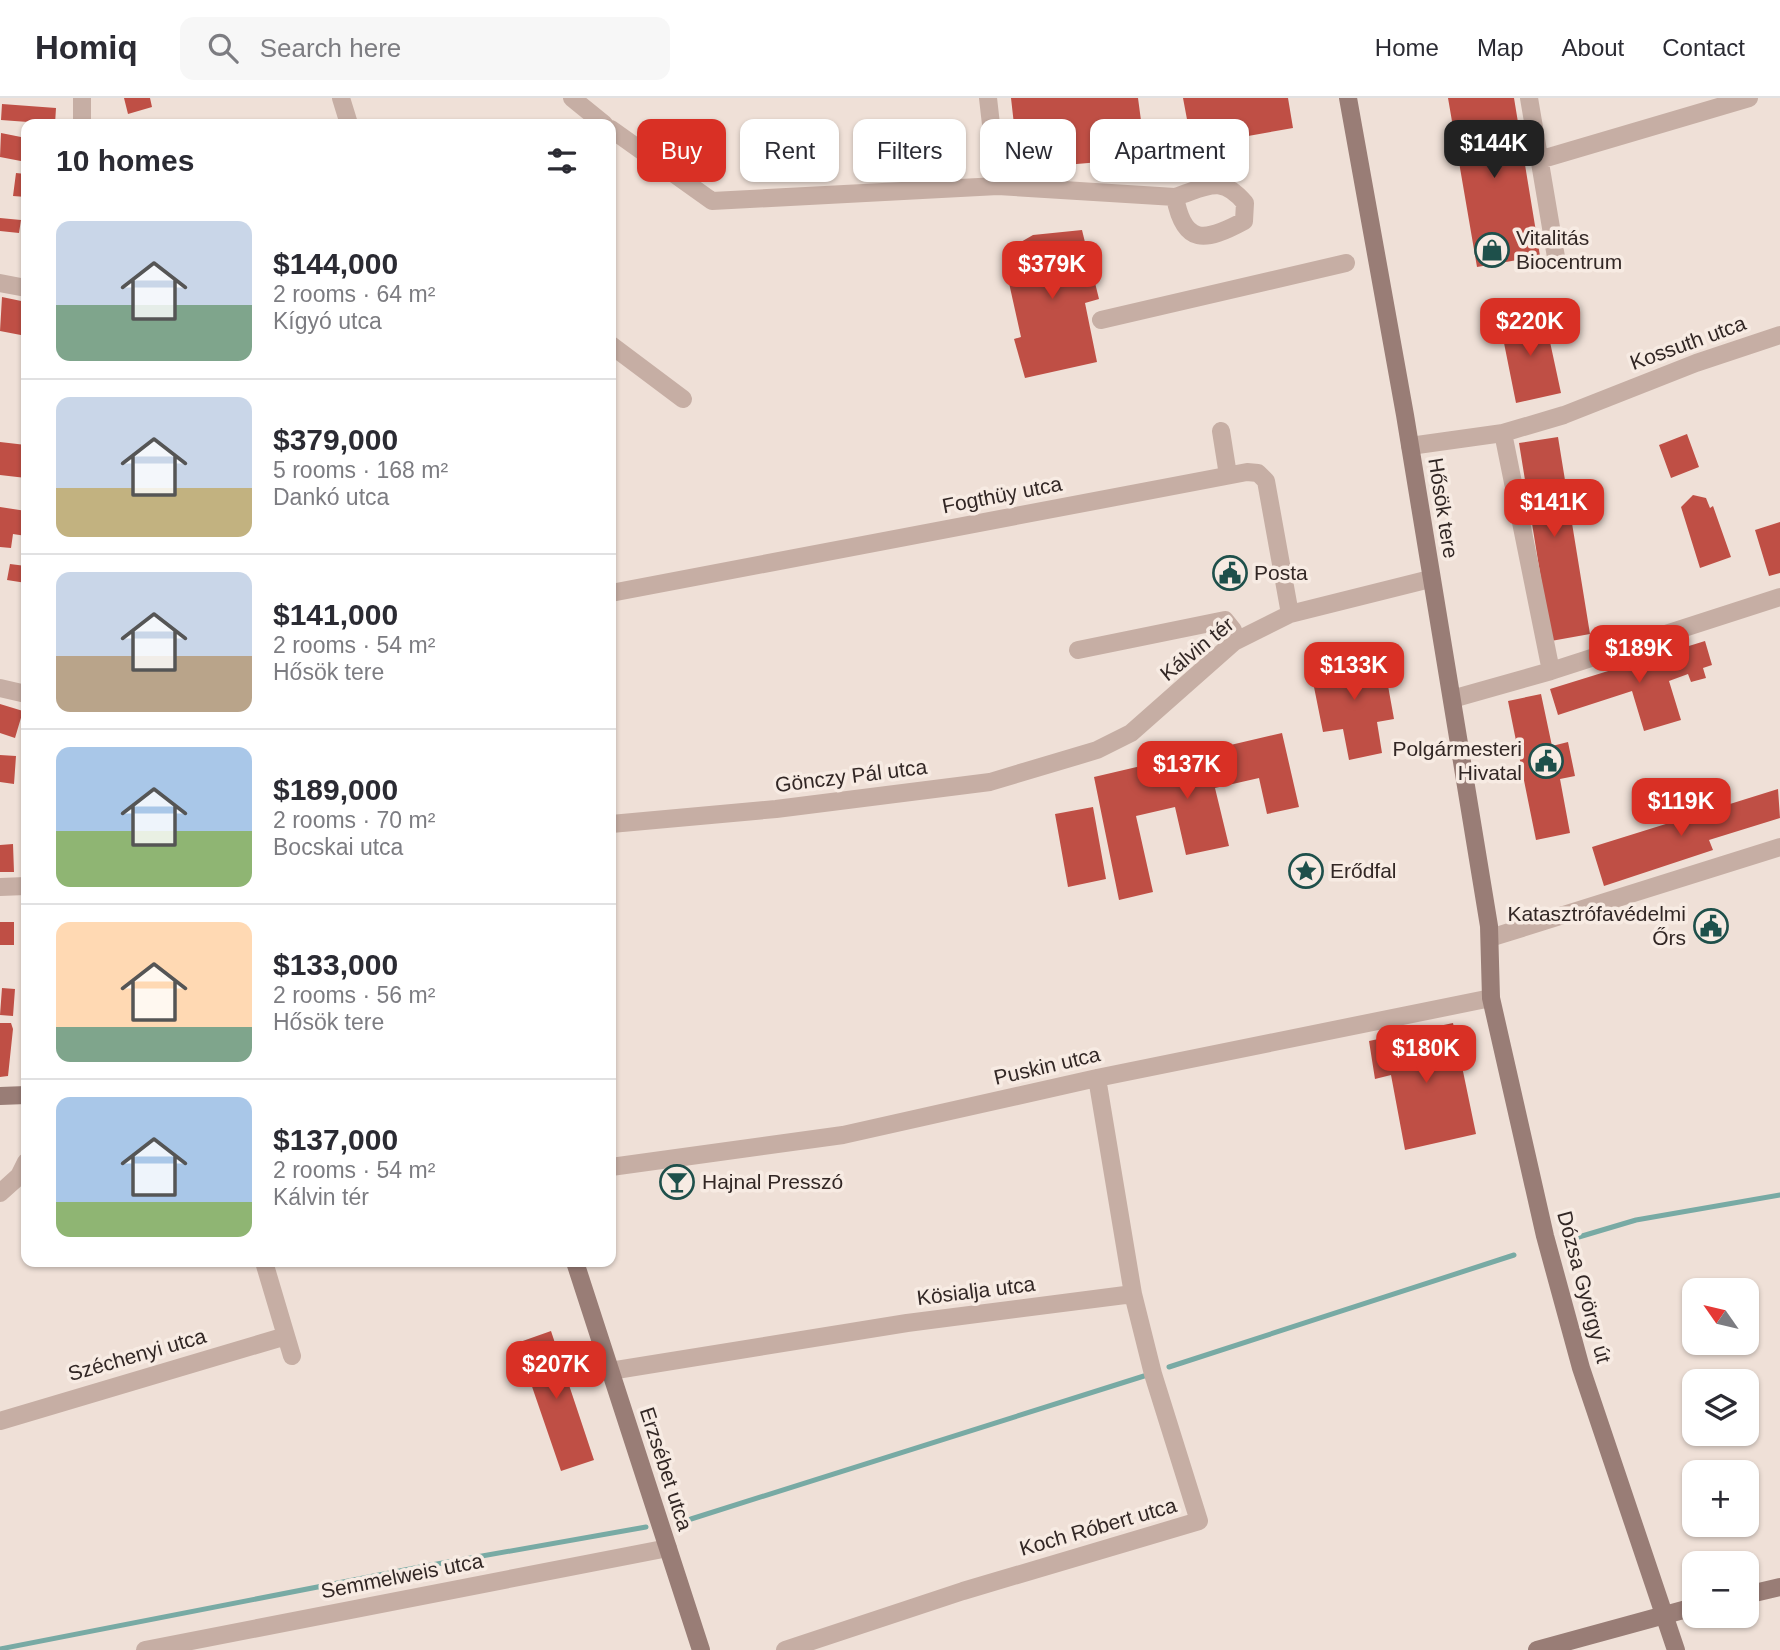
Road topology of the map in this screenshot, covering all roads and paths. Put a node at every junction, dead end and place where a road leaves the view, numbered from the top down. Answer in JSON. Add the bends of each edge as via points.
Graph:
{"nodes":[{"id":1,"x":82,"y":98,"type":"edge"},
{"id":2,"x":341,"y":98,"type":"edge"},
{"id":3,"x":572,"y":98,"type":"edge"},
{"id":4,"x":988,"y":98,"type":"edge"},
{"id":5,"x":1348,"y":98,"type":"edge"},
{"id":6,"x":1529,"y":98,"type":"edge"},
{"id":7,"x":1749,"y":98,"type":"edge"},
{"id":8,"x":82,"y":119,"type":"edge"},
{"id":9,"x":347,"y":119,"type":"edge"},
{"id":10,"x":598,"y":119,"type":"edge"},
{"id":11,"x":616,"y":133,"type":"edge"},
{"id":12,"x":1539,"y":160,"type":"junction"},
{"id":13,"x":998,"y":186,"type":"junction"},
{"id":14,"x":1175,"y":197,"type":"dead end"},
{"id":15,"x":1556,"y":257,"type":"dead end"},
{"id":16,"x":1346,"y":263,"type":"dead end"},
{"id":17,"x":0,"y":283,"type":"edge"},
{"id":18,"x":21,"y":287,"type":"edge"},
{"id":19,"x":1101,"y":320,"type":"dead end"},
{"id":20,"x":1780,"y":334,"type":"edge"},
{"id":21,"x":616,"y":349,"type":"edge"},
{"id":22,"x":684,"y":399,"type":"dead end"},
{"id":23,"x":1220,"y":430,"type":"dead end"},
{"id":24,"x":1503,"y":433,"type":"junction"},
{"id":25,"x":1410,"y":446,"type":"junction"},
{"id":26,"x":1225,"y":476,"type":"junction"},
{"id":27,"x":1430,"y":579,"type":"junction"},
{"id":28,"x":616,"y":592,"type":"edge"},
{"id":29,"x":1780,"y":597,"type":"edge"},
{"id":30,"x":1290,"y":614,"type":"junction"},
{"id":31,"x":1233,"y":630,"type":"dead end"},
{"id":32,"x":1078,"y":650,"type":"dead end"},
{"id":33,"x":1551,"y":671,"type":"junction"},
{"id":34,"x":0,"y":688,"type":"edge"},
{"id":35,"x":21,"y":693,"type":"edge"},
{"id":36,"x":1452,"y":699,"type":"junction"},
{"id":37,"x":1092,"y":751,"type":"joint"},
{"id":38,"x":616,"y":824,"type":"edge"},
{"id":39,"x":1780,"y":847,"type":"edge"},
{"id":40,"x":21,"y":886,"type":"edge"},
{"id":41,"x":0,"y":887,"type":"edge"},
{"id":42,"x":1490,"y":932,"type":"junction"},
{"id":43,"x":1491,"y":998,"type":"junction"},
{"id":44,"x":1097,"y":1078,"type":"junction"},
{"id":45,"x":21,"y":1094,"type":"edge"},
{"id":46,"x":0,"y":1096,"type":"edge"},
{"id":47,"x":616,"y":1166,"type":"edge"},
{"id":48,"x":21,"y":1172,"type":"edge"},
{"id":49,"x":0,"y":1193,"type":"edge"},
{"id":50,"x":265,"y":1267,"type":"edge"},
{"id":51,"x":577,"y":1267,"type":"edge"},
{"id":52,"x":1133,"y":1294,"type":"junction"},
{"id":53,"x":286,"y":1336,"type":"junction"},
{"id":54,"x":292,"y":1356,"type":"dead end"},
{"id":55,"x":610,"y":1371,"type":"junction"},
{"id":56,"x":0,"y":1421,"type":"edge"},
{"id":57,"x":668,"y":1548,"type":"junction"},
{"id":58,"x":1780,"y":1587,"type":"edge"},
{"id":59,"x":1759,"y":1592,"type":"edge"},
{"id":60,"x":1682,"y":1610,"type":"edge"},
{"id":61,"x":1664,"y":1614,"type":"junction"},
{"id":62,"x":145,"y":1650,"type":"edge"},
{"id":63,"x":701,"y":1650,"type":"edge"},
{"id":64,"x":785,"y":1650,"type":"edge"},
{"id":65,"x":1537,"y":1650,"type":"edge"},
{"id":66,"x":1676,"y":1650,"type":"edge"}],
"edges":[{"from":1,"to":8,"type":"street"},
{"from":2,"to":9,"type":"street"},
{"from":3,"to":10,"type":"street"},
{"from":4,"to":13,"type":"street"},
{"from":5,"to":25,"type":"street","name":"Hősök tere"},
{"from":6,"to":12,"type":"street"},
{"from":7,"to":12,"type":"street"},
{"from":11,"to":13,"type":"street","via":[[712,201]]},
{"from":12,"to":15,"type":"street"},
{"from":13,"to":14,"type":"street"},
{"from":16,"to":19,"type":"street"},
{"from":17,"to":18,"type":"street"},
{"from":20,"to":24,"type":"street","name":"Kossuth utca","via":[[1564,415]]},
{"from":21,"to":22,"type":"street"},
{"from":23,"to":26,"type":"street"},
{"from":24,"to":25,"type":"street","name":"Kossuth utca"},
{"from":24,"to":33,"type":"street"},
{"from":25,"to":27,"type":"street","name":"Hősök tere"},
{"from":26,"to":28,"type":"street","name":"Fogthüy utca"},
{"from":26,"to":30,"type":"street","name":"Fogthüy utca","via":[[1258,472],[1266,481]]},
{"from":27,"to":30,"type":"street","name":"Kálvin tér"},
{"from":27,"to":36,"type":"street","name":"Hősök tere"},
{"from":29,"to":33,"type":"street"},
{"from":30,"to":37,"type":"street","name":"Kálvin tér","via":[[1234,642],[1131,733]]},
{"from":31,"to":32,"type":"street","via":[[1225,620]]},
{"from":33,"to":36,"type":"street"},
{"from":34,"to":35,"type":"street"},
{"from":36,"to":42,"type":"street","name":"Hősök tere"},
{"from":37,"to":38,"type":"street","name":"Gönczy Pál utca","via":[[990,782]]},
{"from":39,"to":42,"type":"street"},
{"from":40,"to":41,"type":"street"},
{"from":42,"to":43,"type":"street","name":"Dózsa György út"},
{"from":43,"to":44,"type":"street","name":"Puskin utca"},
{"from":43,"to":61,"type":"street","name":"Dózsa György út","via":[[1545,1236],[1581,1367]]},
{"from":44,"to":47,"type":"street","name":"Puskin utca","via":[[844,1135]]},
{"from":44,"to":52,"type":"street"},
{"from":45,"to":46,"type":"street"},
{"from":48,"to":49,"type":"street"},
{"from":50,"to":53,"type":"street"},
{"from":51,"to":55,"type":"street","name":"Erzsébet utca"},
{"from":52,"to":55,"type":"street","name":"Kösialja utca","via":[[907,1323]]},
{"from":52,"to":64,"type":"street","name":"Koch Róbert utca","via":[[1199,1521]]},
{"from":53,"to":54,"type":"street"},
{"from":53,"to":56,"type":"street","name":"Széchenyi utca"},
{"from":55,"to":57,"type":"street","name":"Erzsébet utca"},
{"from":57,"to":62,"type":"street","name":"Semmelweis utca"},
{"from":57,"to":63,"type":"street","name":"Erzsébet utca"},
{"from":58,"to":59,"type":"street"},
{"from":60,"to":61,"type":"street"},
{"from":61,"to":65,"type":"street"},
{"from":61,"to":66,"type":"street","name":"Dózsa György út"}]}
